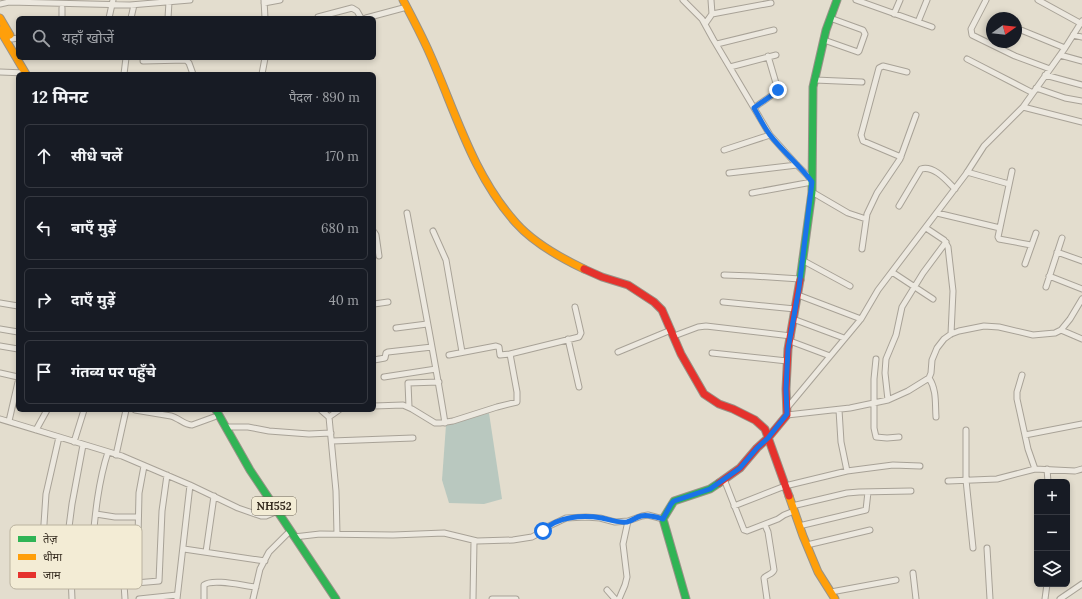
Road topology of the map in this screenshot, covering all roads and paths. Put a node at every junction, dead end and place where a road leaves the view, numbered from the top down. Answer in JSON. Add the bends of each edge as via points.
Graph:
{"nodes":[{"id":1,"x":190,"y":0,"type":"edge"},
{"id":2,"x":280,"y":0,"type":"edge"},
{"id":3,"x":683,"y":0,"type":"edge"},
{"id":4,"x":711,"y":0,"type":"edge"},
{"id":5,"x":837,"y":0,"type":"edge"},
{"id":6,"x":856,"y":0,"type":"edge"},
{"id":7,"x":900,"y":0,"type":"edge"},
{"id":8,"x":927,"y":0,"type":"edge"},
{"id":9,"x":986,"y":0,"type":"edge"},
{"id":10,"x":1038,"y":0,"type":"edge"},
{"id":11,"x":9,"y":1,"type":"edge"},
{"id":12,"x":264,"y":1,"type":"edge"},
{"id":13,"x":112,"y":2,"type":"edge"},
{"id":14,"x":169,"y":2,"type":"junction"},
{"id":15,"x":405,"y":3,"type":"edge"},
{"id":16,"x":771,"y":3,"type":"dead end"},
{"id":17,"x":872,"y":3,"type":"edge"},
{"id":18,"x":0,"y":4,"type":"edge"},
{"id":19,"x":134,"y":5,"type":"junction"},
{"id":20,"x":62,"y":8,"type":"dead end"},
{"id":21,"x":712,"y":14,"type":"junction"},
{"id":22,"x":894,"y":14,"type":"junction"},
{"id":23,"x":62,"y":16,"type":"edge"},
{"id":24,"x":109,"y":16,"type":"edge"},
{"id":25,"x":131,"y":16,"type":"edge"},
{"id":26,"x":168,"y":16,"type":"edge"},
{"id":27,"x":265,"y":16,"type":"edge"},
{"id":28,"x":322,"y":16,"type":"edge"},
{"id":29,"x":360,"y":16,"type":"edge"},
{"id":30,"x":371,"y":16,"type":"edge"},
{"id":31,"x":0,"y":18,"type":"edge"},
{"id":32,"x":830,"y":18,"type":"junction"},
{"id":33,"x":918,"y":22,"type":"junction"},
{"id":34,"x":1081,"y":22,"type":"edge"},
{"id":35,"x":705,"y":24,"type":"junction"},
{"id":36,"x":932,"y":27,"type":"dead end"},
{"id":37,"x":774,"y":30,"type":"dead end"},
{"id":38,"x":1022,"y":30,"type":"edge"},
{"id":39,"x":1,"y":33,"type":"edge"},
{"id":40,"x":1073,"y":35,"type":"junction"},
{"id":41,"x":1082,"y":37,"type":"edge"},
{"id":42,"x":15,"y":39,"type":"edge"},
{"id":43,"x":824,"y":40,"type":"junction"},
{"id":44,"x":716,"y":44,"type":"junction"},
{"id":45,"x":1065,"y":48,"type":"junction"},
{"id":46,"x":776,"y":55,"type":"dead end"},
{"id":47,"x":1060,"y":55,"type":"junction"},
{"id":48,"x":768,"y":56,"type":"junction"},
{"id":49,"x":16,"y":58,"type":"edge"},
{"id":50,"x":967,"y":59,"type":"dead end"},
{"id":51,"x":17,"y":60,"type":"edge"},
{"id":52,"x":25,"y":60,"type":"edge"},
{"id":53,"x":126,"y":60,"type":"edge"},
{"id":54,"x":156,"y":60,"type":"edge"},
{"id":55,"x":178,"y":60,"type":"edge"},
{"id":56,"x":265,"y":60,"type":"edge"},
{"id":57,"x":143,"y":61,"type":"dead end"},
{"id":58,"x":1082,"y":61,"type":"edge"},
{"id":59,"x":730,"y":67,"type":"junction"},
{"id":60,"x":1050,"y":69,"type":"junction"},
{"id":61,"x":0,"y":72,"type":"edge"},
{"id":62,"x":25,"y":72,"type":"edge"},
{"id":63,"x":33,"y":72,"type":"edge"},
{"id":64,"x":124,"y":72,"type":"edge"},
{"id":65,"x":192,"y":72,"type":"edge"},
{"id":66,"x":262,"y":72,"type":"edge"},
{"id":67,"x":907,"y":72,"type":"dead end"},
{"id":68,"x":16,"y":73,"type":"edge"},
{"id":69,"x":1045,"y":75,"type":"junction"},
{"id":70,"x":815,"y":80,"type":"junction"},
{"id":71,"x":862,"y":82,"type":"dead end"},
{"id":72,"x":1082,"y":85,"type":"edge"},
{"id":73,"x":1035,"y":90,"type":"junction"},
{"id":74,"x":1082,"y":101,"type":"edge"},
{"id":75,"x":1023,"y":107,"type":"junction"},
{"id":76,"x":754,"y":108,"type":"junction"},
{"id":77,"x":916,"y":115,"type":"dead end"},
{"id":78,"x":1082,"y":122,"type":"edge"},
{"id":79,"x":770,"y":135,"type":"junction"},
{"id":80,"x":724,"y":150,"type":"dead end"},
{"id":81,"x":901,"y":157,"type":"junction"},
{"id":82,"x":797,"y":165,"type":"junction"},
{"id":83,"x":1012,"y":171,"type":"dead end"},
{"id":84,"x":967,"y":172,"type":"junction"},
{"id":85,"x":729,"y":173,"type":"dead end"},
{"id":86,"x":812,"y":182,"type":"junction"},
{"id":87,"x":1009,"y":184,"type":"junction"},
{"id":88,"x":955,"y":189,"type":"junction"},
{"id":89,"x":812,"y":192,"type":"junction"},
{"id":90,"x":752,"y":193,"type":"dead end"},
{"id":91,"x":899,"y":206,"type":"dead end"},
{"id":92,"x":407,"y":213,"type":"dead end"},
{"id":93,"x":937,"y":213,"type":"junction"},
{"id":94,"x":866,"y":219,"type":"junction"},
{"id":95,"x":926,"y":228,"type":"junction"},
{"id":96,"x":1000,"y":228,"type":"junction"},
{"id":97,"x":433,"y":231,"type":"dead end"},
{"id":98,"x":1036,"y":233,"type":"dead end"},
{"id":99,"x":376,"y":235,"type":"edge"},
{"id":100,"x":1062,"y":238,"type":"dead end"},
{"id":101,"x":946,"y":242,"type":"junction"},
{"id":102,"x":1031,"y":244,"type":"junction"},
{"id":103,"x":862,"y":249,"type":"dead end"},
{"id":104,"x":1057,"y":252,"type":"junction"},
{"id":105,"x":379,"y":256,"type":"dead end"},
{"id":106,"x":802,"y":260,"type":"junction"},
{"id":107,"x":1082,"y":261,"type":"edge"},
{"id":108,"x":1025,"y":264,"type":"dead end"},
{"id":109,"x":892,"y":272,"type":"junction"},
{"id":110,"x":724,"y":276,"type":"dead end"},
{"id":111,"x":1050,"y":276,"type":"junction"},
{"id":112,"x":800,"y":279,"type":"junction"},
{"id":113,"x":850,"y":286,"type":"dead end"},
{"id":114,"x":915,"y":287,"type":"junction"},
{"id":115,"x":1046,"y":287,"type":"dead end"},
{"id":116,"x":1082,"y":289,"type":"edge"},
{"id":117,"x":798,"y":294,"type":"junction"},
{"id":118,"x":933,"y":299,"type":"dead end"},
{"id":119,"x":1082,"y":299,"type":"edge"},
{"id":120,"x":388,"y":302,"type":"dead end"},
{"id":121,"x":722,"y":302,"type":"dead end"},
{"id":122,"x":0,"y":304,"type":"edge"},
{"id":123,"x":376,"y":304,"type":"edge"},
{"id":124,"x":16,"y":306,"type":"edge"},
{"id":125,"x":575,"y":307,"type":"dead end"},
{"id":126,"x":795,"y":309,"type":"junction"},
{"id":127,"x":793,"y":319,"type":"junction"},
{"id":128,"x":861,"y":319,"type":"junction"},
{"id":129,"x":427,"y":324,"type":"junction"},
{"id":130,"x":396,"y":328,"type":"dead end"},
{"id":131,"x":0,"y":329,"type":"edge"},
{"id":132,"x":1061,"y":330,"type":"junction"},
{"id":133,"x":16,"y":332,"type":"edge"},
{"id":134,"x":672,"y":333,"type":"junction"},
{"id":135,"x":950,"y":334,"type":"junction"},
{"id":136,"x":790,"y":338,"type":"junction"},
{"id":137,"x":844,"y":338,"type":"junction"},
{"id":138,"x":568,"y":339,"type":"junction"},
{"id":139,"x":1082,"y":339,"type":"edge"},
{"id":140,"x":0,"y":346,"type":"edge"},
{"id":141,"x":432,"y":347,"type":"junction"},
{"id":142,"x":16,"y":349,"type":"edge"},
{"id":143,"x":462,"y":352,"type":"junction"},
{"id":144,"x":618,"y":352,"type":"dead end"},
{"id":145,"x":712,"y":353,"type":"dead end"},
{"id":146,"x":510,"y":354,"type":"junction"},
{"id":147,"x":449,"y":355,"type":"dead end"},
{"id":148,"x":830,"y":356,"type":"junction"},
{"id":149,"x":876,"y":359,"type":"dead end"},
{"id":150,"x":376,"y":360,"type":"edge"},
{"id":151,"x":788,"y":361,"type":"junction"},
{"id":152,"x":436,"y":369,"type":"junction"},
{"id":153,"x":0,"y":373,"type":"edge"},
{"id":154,"x":408,"y":373,"type":"junction"},
{"id":155,"x":1022,"y":375,"type":"dead end"},
{"id":156,"x":16,"y":377,"type":"edge"},
{"id":157,"x":384,"y":377,"type":"dead end"},
{"id":158,"x":929,"y":378,"type":"junction"},
{"id":159,"x":439,"y":382,"type":"junction"},
{"id":160,"x":408,"y":383,"type":"junction"},
{"id":161,"x":579,"y":386,"type":"dead end"},
{"id":162,"x":16,"y":391,"type":"edge"},
{"id":163,"x":888,"y":400,"type":"junction"},
{"id":164,"x":874,"y":403,"type":"junction"},
{"id":165,"x":376,"y":406,"type":"edge"},
{"id":166,"x":409,"y":407,"type":"junction"},
{"id":167,"x":839,"y":410,"type":"junction"},
{"id":168,"x":787,"y":411,"type":"junction"},
{"id":169,"x":46,"y":412,"type":"edge"},
{"id":170,"x":83,"y":412,"type":"edge"},
{"id":171,"x":126,"y":412,"type":"edge"},
{"id":172,"x":147,"y":412,"type":"edge"},
{"id":173,"x":216,"y":412,"type":"edge"},
{"id":174,"x":323,"y":412,"type":"edge"},
{"id":175,"x":336,"y":412,"type":"edge"},
{"id":176,"x":329,"y":417,"type":"junction"},
{"id":177,"x":936,"y":417,"type":"dead end"},
{"id":178,"x":0,"y":419,"type":"edge"},
{"id":179,"x":9,"y":421,"type":"junction"},
{"id":180,"x":445,"y":423,"type":"junction"},
{"id":181,"x":1082,"y":424,"type":"edge"},
{"id":182,"x":224,"y":427,"type":"junction"},
{"id":183,"x":36,"y":430,"type":"junction"},
{"id":184,"x":966,"y":430,"type":"dead end"},
{"id":185,"x":331,"y":433,"type":"junction"},
{"id":186,"x":1025,"y":435,"type":"junction"},
{"id":187,"x":59,"y":437,"type":"junction"},
{"id":188,"x":899,"y":437,"type":"dead end"},
{"id":189,"x":413,"y":438,"type":"dead end"},
{"id":190,"x":768,"y":438,"type":"junction"},
{"id":191,"x":332,"y":441,"type":"junction"},
{"id":192,"x":74,"y":442,"type":"junction"},
{"id":193,"x":83,"y":445,"type":"junction"},
{"id":194,"x":108,"y":452,"type":"junction"},
{"id":195,"x":116,"y":455,"type":"junction"},
{"id":196,"x":144,"y":466,"type":"junction"},
{"id":197,"x":920,"y":466,"type":"dead end"},
{"id":198,"x":1035,"y":469,"type":"junction"},
{"id":199,"x":1047,"y":469,"type":"junction"},
{"id":200,"x":1082,"y":469,"type":"edge"},
{"id":201,"x":847,"y":471,"type":"junction"},
{"id":202,"x":167,"y":475,"type":"junction"},
{"id":203,"x":724,"y":479,"type":"junction"},
{"id":204,"x":1048,"y":479,"type":"edge"},
{"id":205,"x":966,"y":480,"type":"junction"},
{"id":206,"x":948,"y":481,"type":"dead end"},
{"id":207,"x":190,"y":485,"type":"junction"},
{"id":208,"x":785,"y":486,"type":"junction"},
{"id":209,"x":911,"y":491,"type":"dead end"},
{"id":210,"x":868,"y":492,"type":"junction"},
{"id":211,"x":214,"y":496,"type":"junction"},
{"id":212,"x":734,"y":506,"type":"junction"},
{"id":213,"x":793,"y":508,"type":"junction"},
{"id":214,"x":273,"y":513,"type":"junction"},
{"id":215,"x":96,"y":514,"type":"junction"},
{"id":216,"x":138,"y":518,"type":"junction"},
{"id":217,"x":663,"y":519,"type":"junction"},
{"id":218,"x":628,"y":522,"type":"junction"},
{"id":219,"x":44,"y":525,"type":"edge"},
{"id":220,"x":70,"y":525,"type":"edge"},
{"id":221,"x":95,"y":525,"type":"edge"},
{"id":222,"x":138,"y":525,"type":"edge"},
{"id":223,"x":765,"y":525,"type":"junction"},
{"id":224,"x":799,"y":526,"type":"junction"},
{"id":225,"x":870,"y":530,"type":"dead end"},
{"id":226,"x":337,"y":534,"type":"junction"},
{"id":227,"x":290,"y":536,"type":"junction"},
{"id":228,"x":474,"y":541,"type":"junction"},
{"id":229,"x":807,"y":545,"type":"junction"},
{"id":230,"x":973,"y":548,"type":"dead end"},
{"id":231,"x":987,"y":548,"type":"dead end"},
{"id":232,"x":184,"y":549,"type":"junction"},
{"id":233,"x":206,"y":552,"type":"junction"},
{"id":234,"x":264,"y":560,"type":"junction"},
{"id":235,"x":913,"y":573,"type":"dead end"},
{"id":236,"x":896,"y":580,"type":"dead end"},
{"id":237,"x":142,"y":583,"type":"edge"},
{"id":238,"x":1082,"y":584,"type":"edge"},
{"id":239,"x":256,"y":587,"type":"junction"},
{"id":240,"x":1047,"y":587,"type":"edge"},
{"id":241,"x":72,"y":589,"type":"edge"},
{"id":242,"x":607,"y":590,"type":"dead end"},
{"id":243,"x":831,"y":592,"type":"junction"},
{"id":244,"x":177,"y":597,"type":"edge"},
{"id":245,"x":72,"y":599,"type":"edge"},
{"id":246,"x":139,"y":599,"type":"edge"},
{"id":247,"x":204,"y":599,"type":"edge"},
{"id":248,"x":253,"y":599,"type":"edge"},
{"id":249,"x":330,"y":599,"type":"edge"},
{"id":250,"x":336,"y":599,"type":"edge"},
{"id":251,"x":473,"y":599,"type":"edge"},
{"id":252,"x":492,"y":599,"type":"edge"},
{"id":253,"x":516,"y":599,"type":"edge"},
{"id":254,"x":615,"y":599,"type":"edge"},
{"id":255,"x":619,"y":599,"type":"edge"},
{"id":256,"x":686,"y":599,"type":"edge"},
{"id":257,"x":767,"y":599,"type":"edge"},
{"id":258,"x":834,"y":599,"type":"edge"},
{"id":259,"x":916,"y":599,"type":"edge"},
{"id":260,"x":990,"y":599,"type":"edge"},
{"id":261,"x":1045,"y":599,"type":"edge"},
{"id":262,"x":1060,"y":599,"type":"edge"}],
"edges":[{"from":1,"to":14,"type":"street"},
{"from":2,"to":12,"type":"street"},
{"from":3,"to":35,"type":"street"},
{"from":4,"to":21,"type":"street"},
{"from":5,"to":32,"type":"main road"},
{"from":6,"to":17,"type":"street"},
{"from":7,"to":22,"type":"street"},
{"from":8,"to":33,"type":"street"},
{"from":9,"to":60,"type":"street","via":[[971,29],[972,35],[1015,56]]},
{"from":10,"to":34,"type":"street"},
{"from":11,"to":13,"type":"street"},
{"from":11,"to":18,"type":"street"},
{"from":12,"to":27,"type":"street"},
{"from":13,"to":19,"type":"street"},
{"from":13,"to":24,"type":"street"},
{"from":14,"to":19,"type":"street"},
{"from":14,"to":26,"type":"street"},
{"from":15,"to":30,"type":"street"},
{"from":15,"to":134,"type":"main road","via":[[479,170],[516,223],[550,250],[602,276],[628,285],[654,302],[662,310]]},
{"from":16,"to":21,"type":"street"},
{"from":17,"to":22,"type":"street"},
{"from":19,"to":25,"type":"street"},
{"from":20,"to":23,"type":"street"},
{"from":21,"to":35,"type":"street"},
{"from":22,"to":33,"type":"street"},
{"from":28,"to":29,"type":"street","via":[[352,8]]},
{"from":31,"to":42,"type":"main road"},
{"from":32,"to":43,"type":"main road"},
{"from":32,"to":43,"type":"street","via":[[863,30],[865,34],[858,52]]},
{"from":33,"to":36,"type":"street"},
{"from":34,"to":40,"type":"street"},
{"from":35,"to":44,"type":"street"},
{"from":37,"to":44,"type":"street"},
{"from":38,"to":45,"type":"street"},
{"from":39,"to":49,"type":"main road"},
{"from":40,"to":41,"type":"street"},
{"from":40,"to":45,"type":"street"},
{"from":43,"to":70,"type":"main road"},
{"from":44,"to":59,"type":"street"},
{"from":45,"to":47,"type":"street"},
{"from":46,"to":48,"type":"street"},
{"from":47,"to":58,"type":"street"},
{"from":47,"to":60,"type":"street"},
{"from":48,"to":59,"type":"street"},
{"from":48,"to":76,"type":"street","via":[[778,90]]},
{"from":50,"to":73,"type":"street"},
{"from":51,"to":62,"type":"main road"},
{"from":52,"to":63,"type":"main road"},
{"from":53,"to":64,"type":"street"},
{"from":54,"to":57,"type":"street"},
{"from":55,"to":65,"type":"street","via":[[188,61]]},
{"from":56,"to":66,"type":"street"},
{"from":59,"to":76,"type":"street"},
{"from":60,"to":69,"type":"street"},
{"from":61,"to":68,"type":"street"},
{"from":67,"to":81,"type":"street","via":[[884,66],[879,68],[861,135],[863,141]]},
{"from":69,"to":72,"type":"street"},
{"from":69,"to":73,"type":"street"},
{"from":70,"to":71,"type":"street"},
{"from":70,"to":86,"type":"main road"},
{"from":73,"to":74,"type":"street"},
{"from":73,"to":75,"type":"street"},
{"from":75,"to":78,"type":"street"},
{"from":75,"to":84,"type":"street","via":[[984,146]]},
{"from":76,"to":79,"type":"street"},
{"from":77,"to":81,"type":"street"},
{"from":79,"to":80,"type":"street"},
{"from":79,"to":82,"type":"street"},
{"from":81,"to":94,"type":"street","via":[[877,193]]},
{"from":82,"to":85,"type":"street"},
{"from":82,"to":86,"type":"street"},
{"from":83,"to":87,"type":"street"},
{"from":84,"to":87,"type":"street"},
{"from":84,"to":88,"type":"street"},
{"from":86,"to":89,"type":"main road"},
{"from":86,"to":90,"type":"street"},
{"from":87,"to":96,"type":"street"},
{"from":88,"to":91,"type":"street","via":[[942,176],[924,168]]},
{"from":88,"to":93,"type":"street"},
{"from":89,"to":94,"type":"street","via":[[848,213]]},
{"from":89,"to":106,"type":"main road"},
{"from":92,"to":129,"type":"street"},
{"from":93,"to":95,"type":"street"},
{"from":93,"to":96,"type":"street"},
{"from":94,"to":103,"type":"street"},
{"from":95,"to":101,"type":"street"},
{"from":95,"to":109,"type":"street"},
{"from":96,"to":102,"type":"street","via":[[999,239]]},
{"from":97,"to":143,"type":"street","via":[[446,260]]},
{"from":98,"to":102,"type":"street"},
{"from":99,"to":105,"type":"street"},
{"from":100,"to":104,"type":"street"},
{"from":101,"to":114,"type":"street"},
{"from":101,"to":135,"type":"street","via":[[950,253],[953,291]]},
{"from":102,"to":108,"type":"street"},
{"from":104,"to":107,"type":"street"},
{"from":104,"to":111,"type":"street"},
{"from":106,"to":112,"type":"main road"},
{"from":106,"to":113,"type":"street"},
{"from":109,"to":114,"type":"street"},
{"from":109,"to":128,"type":"street"},
{"from":110,"to":112,"type":"street"},
{"from":111,"to":115,"type":"street"},
{"from":111,"to":116,"type":"street"},
{"from":112,"to":117,"type":"main road"},
{"from":114,"to":118,"type":"street"},
{"from":114,"to":163,"type":"street","via":[[902,306],[896,335],[886,359]]},
{"from":117,"to":126,"type":"main road"},
{"from":117,"to":128,"type":"street"},
{"from":119,"to":132,"type":"street"},
{"from":120,"to":123,"type":"street"},
{"from":121,"to":126,"type":"street"},
{"from":122,"to":124,"type":"street"},
{"from":125,"to":138,"type":"street","via":[[580,335]]},
{"from":126,"to":127,"type":"main road"},
{"from":127,"to":136,"type":"main road"},
{"from":127,"to":137,"type":"street"},
{"from":128,"to":137,"type":"street"},
{"from":129,"to":130,"type":"street"},
{"from":129,"to":141,"type":"street"},
{"from":131,"to":133,"type":"street"},
{"from":132,"to":135,"type":"street","via":[[1033,335],[984,326]]},
{"from":132,"to":139,"type":"street"},
{"from":134,"to":136,"type":"street","via":[[706,326]]},
{"from":134,"to":144,"type":"street"},
{"from":134,"to":190,"type":"main road","via":[[704,394],[719,404],[755,420],[765,429]]},
{"from":135,"to":158,"type":"street","via":[[934,353]]},
{"from":136,"to":148,"type":"street"},
{"from":136,"to":151,"type":"main road"},
{"from":137,"to":148,"type":"street"},
{"from":138,"to":146,"type":"street"},
{"from":138,"to":161,"type":"street"},
{"from":140,"to":142,"type":"street"},
{"from":141,"to":150,"type":"street","via":[[388,352],[384,358]]},
{"from":141,"to":152,"type":"street"},
{"from":143,"to":146,"type":"street","via":[[496,346],[499,347],[500,355]]},
{"from":143,"to":147,"type":"street"},
{"from":145,"to":151,"type":"street"},
{"from":146,"to":180,"type":"street","via":[[517,402]]},
{"from":148,"to":168,"type":"street"},
{"from":149,"to":164,"type":"street"},
{"from":151,"to":168,"type":"main road"},
{"from":152,"to":154,"type":"street"},
{"from":152,"to":159,"type":"street"},
{"from":153,"to":156,"type":"street"},
{"from":154,"to":157,"type":"street"},
{"from":154,"to":160,"type":"street"},
{"from":155,"to":186,"type":"street","via":[[1017,396]]},
{"from":158,"to":163,"type":"street"},
{"from":158,"to":177,"type":"street","via":[[935,392]]},
{"from":159,"to":160,"type":"street"},
{"from":159,"to":180,"type":"street"},
{"from":160,"to":166,"type":"street"},
{"from":162,"to":179,"type":"street"},
{"from":163,"to":164,"type":"street"},
{"from":164,"to":167,"type":"street"},
{"from":164,"to":188,"type":"street","via":[[876,436]]},
{"from":165,"to":166,"type":"street"},
{"from":166,"to":180,"type":"street","via":[[435,423]]},
{"from":167,"to":168,"type":"street"},
{"from":167,"to":201,"type":"street","via":[[841,442]]},
{"from":168,"to":190,"type":"main road"},
{"from":169,"to":183,"type":"street"},
{"from":170,"to":192,"type":"street"},
{"from":171,"to":195,"type":"street"},
{"from":172,"to":173,"type":"street","via":[[177,417],[192,426]]},
{"from":173,"to":182,"type":"main road","number":"NH552"},
{"from":173,"to":214,"type":"main road","number":"NH552","via":[[250,480]]},
{"from":174,"to":176,"type":"street"},
{"from":175,"to":176,"type":"street"},
{"from":176,"to":185,"type":"street"},
{"from":178,"to":179,"type":"street"},
{"from":179,"to":183,"type":"street"},
{"from":181,"to":186,"type":"street"},
{"from":182,"to":185,"type":"street","via":[[309,434]]},
{"from":182,"to":227,"type":"main road","number":"NH552"},
{"from":183,"to":187,"type":"street"},
{"from":184,"to":205,"type":"street"},
{"from":185,"to":191,"type":"street"},
{"from":186,"to":198,"type":"street"},
{"from":187,"to":192,"type":"street"},
{"from":187,"to":219,"type":"street","via":[[46,494]]},
{"from":189,"to":191,"type":"street"},
{"from":190,"to":203,"type":"main road","via":[[740,468]]},
{"from":190,"to":208,"type":"main road"},
{"from":191,"to":226,"type":"street"},
{"from":192,"to":193,"type":"street"},
{"from":193,"to":194,"type":"street"},
{"from":193,"to":220,"type":"street"},
{"from":194,"to":195,"type":"street"},
{"from":194,"to":215,"type":"street"},
{"from":195,"to":196,"type":"street"},
{"from":196,"to":202,"type":"street"},
{"from":196,"to":216,"type":"street"},
{"from":197,"to":201,"type":"street","via":[[893,465]]},
{"from":198,"to":199,"type":"street"},
{"from":198,"to":205,"type":"street","via":[[997,478]]},
{"from":199,"to":200,"type":"street"},
{"from":199,"to":204,"type":"street"},
{"from":201,"to":208,"type":"street"},
{"from":202,"to":207,"type":"street"},
{"from":202,"to":237,"type":"street","via":[[162,512],[159,581]]},
{"from":203,"to":212,"type":"street"},
{"from":203,"to":217,"type":"main road","via":[[710,489],[674,501]]},
{"from":205,"to":206,"type":"street"},
{"from":205,"to":230,"type":"street"},
{"from":207,"to":211,"type":"street"},
{"from":207,"to":232,"type":"street"},
{"from":208,"to":212,"type":"street"},
{"from":208,"to":213,"type":"main road"},
{"from":209,"to":210,"type":"street"},
{"from":210,"to":213,"type":"street","via":[[847,493]]},
{"from":210,"to":224,"type":"street","via":[[866,510]]},
{"from":211,"to":214,"type":"street","via":[[261,516]]},
{"from":211,"to":233,"type":"street"},
{"from":212,"to":223,"type":"street","via":[[744,530]]},
{"from":213,"to":223,"type":"street"},
{"from":213,"to":224,"type":"main road"},
{"from":214,"to":227,"type":"main road","number":"NH552"},
{"from":215,"to":216,"type":"street"},
{"from":215,"to":221,"type":"street"},
{"from":216,"to":222,"type":"street"},
{"from":217,"to":218,"type":"street","via":[[648,515]]},
{"from":217,"to":256,"type":"main road"},
{"from":218,"to":228,"type":"street","via":[[600,518],[566,518],[532,537]]},
{"from":218,"to":255,"type":"street","via":[[623,544],[627,577]]},
{"from":223,"to":257,"type":"street","via":[[774,570],[764,578]]},
{"from":224,"to":229,"type":"main road"},
{"from":225,"to":229,"type":"street"},
{"from":226,"to":227,"type":"street"},
{"from":226,"to":228,"type":"street","via":[[444,533]]},
{"from":227,"to":234,"type":"street","via":[[269,552]]},
{"from":227,"to":249,"type":"main road","number":"NH552"},
{"from":227,"to":250,"type":"main road","number":"NH552"},
{"from":228,"to":251,"type":"street"},
{"from":229,"to":243,"type":"main road","via":[[818,572]]},
{"from":231,"to":260,"type":"street"},
{"from":232,"to":233,"type":"street"},
{"from":232,"to":244,"type":"street"},
{"from":233,"to":234,"type":"street"},
{"from":234,"to":239,"type":"street"},
{"from":235,"to":259,"type":"street"},
{"from":236,"to":243,"type":"street"},
{"from":238,"to":262,"type":"street"},
{"from":239,"to":247,"type":"street","via":[[209,582],[204,585]]},
{"from":239,"to":248,"type":"street"},
{"from":240,"to":261,"type":"street"},
{"from":241,"to":245,"type":"street"},
{"from":242,"to":254,"type":"street"},
{"from":243,"to":258,"type":"main road"},
{"from":244,"to":246,"type":"street"},
{"from":252,"to":253,"type":"street"}]}
